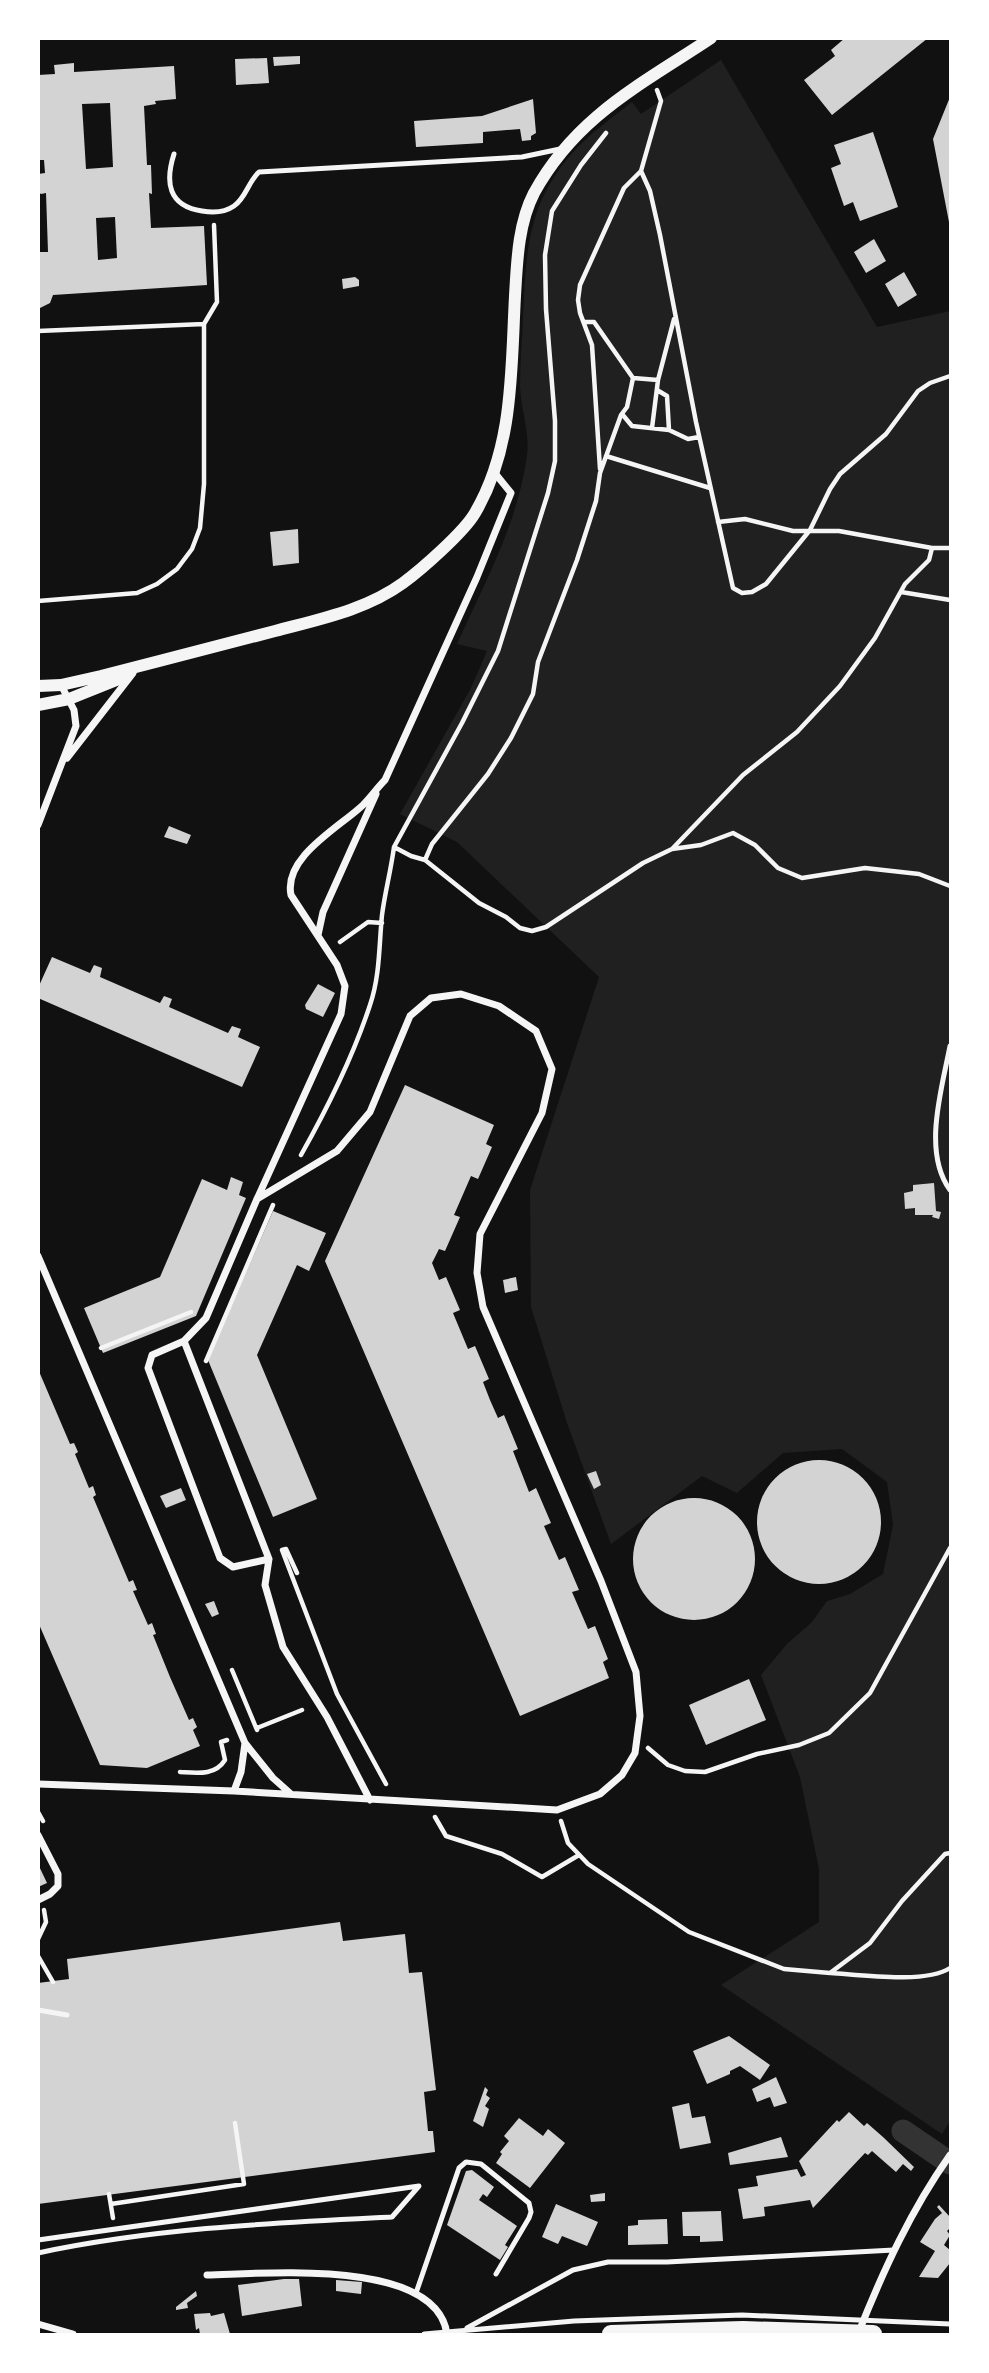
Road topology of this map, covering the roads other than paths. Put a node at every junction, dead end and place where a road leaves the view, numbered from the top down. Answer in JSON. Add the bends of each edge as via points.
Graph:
{"nodes":[{"id":1,"x":711,"y":38,"type":"edge"},
{"id":2,"x":563,"y":149,"type":"junction"},
{"id":3,"x":174,"y":154,"type":"dead end"},
{"id":4,"x":494,"y":472,"type":"junction"},
{"id":5,"x":158,"y":662,"type":"junction"},
{"id":6,"x":133,"y":673,"type":"junction"},
{"id":7,"x":61,"y":685,"type":"junction"},
{"id":8,"x":38,"y":686,"type":"edge"},
{"id":9,"x":69,"y":699,"type":"junction"},
{"id":10,"x":38,"y":705,"type":"edge"},
{"id":11,"x":62,"y":764,"type":"junction"},
{"id":12,"x":381,"y":784,"type":"junction"},
{"id":13,"x":38,"y":825,"type":"edge"},
{"id":14,"x":317,"y":935,"type":"junction"},
{"id":15,"x":950,"y":1046,"type":"edge"},
{"id":16,"x":949,"y":1062,"type":"edge"},
{"id":17,"x":950,"y":1189,"type":"edge"},
{"id":18,"x":257,"y":1199,"type":"junction"},
{"id":19,"x":38,"y":1256,"type":"edge"},
{"id":20,"x":184,"y":1341,"type":"junction"},
{"id":21,"x":269,"y":1559,"type":"junction"},
{"id":22,"x":243,"y":1739,"type":"junction"},
{"id":23,"x":38,"y":1784,"type":"edge"},
{"id":24,"x":234,"y":1791,"type":"junction"},
{"id":25,"x":291,"y":1795,"type":"junction"},
{"id":26,"x":370,"y":1800,"type":"junction"},
{"id":27,"x":38,"y":1835,"type":"edge"},
{"id":28,"x":38,"y":1900,"type":"edge"},
{"id":29,"x":38,"y":2010,"type":"edge"},
{"id":30,"x":67,"y":2015,"type":"dead end"},
{"id":31,"x":950,"y":2155,"type":"edge"},
{"id":32,"x":38,"y":2240,"type":"edge"},
{"id":33,"x":894,"y":2250,"type":"junction"},
{"id":34,"x":38,"y":2253,"type":"edge"},
{"id":35,"x":496,"y":2274,"type":"dead end"},
{"id":36,"x":207,"y":2275,"type":"dead end"},
{"id":37,"x":416,"y":2293,"type":"junction"},
{"id":38,"x":38,"y":2324,"type":"edge"},
{"id":39,"x":950,"y":2324,"type":"edge"},
{"id":40,"x":827,"y":2325,"type":"junction"},
{"id":41,"x":464,"y":2330,"type":"junction"},
{"id":42,"x":447,"y":2333,"type":"edge"},
{"id":43,"x":73,"y":2334,"type":"edge"},
{"id":44,"x":424,"y":2334,"type":"edge"},
{"id":45,"x":611,"y":2334,"type":"edge"},
{"id":46,"x":857,"y":2334,"type":"edge"},
{"id":47,"x":873,"y":2334,"type":"edge"}],
"edges":[{"from":1,"to":2,"type":"street","via":[[583,127]]},
{"from":2,"to":3,"type":"lane","via":[[522,157],[259,172],[237,204],[214,213],[181,204],[172,191],[169,168]]},
{"from":2,"to":4,"type":"street","via":[[533,196],[522,228],[508,418]]},
{"from":4,"to":5,"type":"street","via":[[475,514],[403,583],[357,609]]},
{"from":4,"to":12,"type":"street","via":[[511,494]]},
{"from":5,"to":6,"type":"street"},
{"from":5,"to":7,"type":"street"},
{"from":6,"to":9,"type":"street"},
{"from":6,"to":11,"type":"street"},
{"from":7,"to":8,"type":"street"},
{"from":7,"to":9,"type":"street"},
{"from":9,"to":10,"type":"street"},
{"from":9,"to":11,"type":"street","via":[[76,726]]},
{"from":11,"to":13,"type":"street"},
{"from":12,"to":14,"type":"street"},
{"from":12,"to":14,"type":"street","via":[[293,870],[291,895]]},
{"from":14,"to":18,"type":"street","via":[[345,986],[341,1014]]},
{"from":15,"to":16,"type":"lane"},
{"from":16,"to":17,"type":"lane","via":[[936,1127],[939,1166]]},
{"from":18,"to":20,"type":"street","via":[[206,1318]]},
{"from":18,"to":26,"type":"street","via":[[337,1151],[370,1112],[410,1016],[430,998],[461,994],[474,998],[499,1006],[536,1031],[552,1069],[542,1113],[480,1234],[477,1273],[483,1307],[636,1672],[640,1716],[635,1753],[622,1775],[600,1794],[557,1810]]},
{"from":19,"to":22,"type":"street"},
{"from":20,"to":21,"type":"street"},
{"from":20,"to":21,"type":"street","via":[[152,1355],[148,1368],[185,1470],[220,1558],[233,1567]]},
{"from":21,"to":26,"type":"street","via":[[265,1585],[283,1647],[327,1717]]},
{"from":22,"to":24,"type":"street"},
{"from":22,"to":25,"type":"street"},
{"from":23,"to":24,"type":"street"},
{"from":24,"to":25,"type":"street"},
{"from":25,"to":26,"type":"street"},
{"from":27,"to":28,"type":"street","via":[[58,1874],[58,1885]]},
{"from":29,"to":30,"type":"lane"},
{"from":31,"to":33,"type":"street"},
{"from":32,"to":34,"type":"lane","via":[[419,2186],[392,2217],[202,2228]]},
{"from":33,"to":41,"type":"lane","via":[[608,2262],[573,2270]]},
{"from":33,"to":46,"type":"street"},
{"from":35,"to":37,"type":"lane","via":[[531,2212],[529,2203],[481,2164],[466,2162],[459,2168]]},
{"from":36,"to":37,"type":"street","via":[[341,2275]]},
{"from":37,"to":42,"type":"street","via":[[437,2310]]},
{"from":38,"to":43,"type":"street"},
{"from":39,"to":40,"type":"lane"},
{"from":40,"to":41,"type":"lane","via":[[729,2316]]},
{"from":40,"to":45,"type":"main road"},
{"from":40,"to":47,"type":"main road"},
{"from":41,"to":42,"type":"lane"},
{"from":42,"to":44,"type":"lane"}]}
